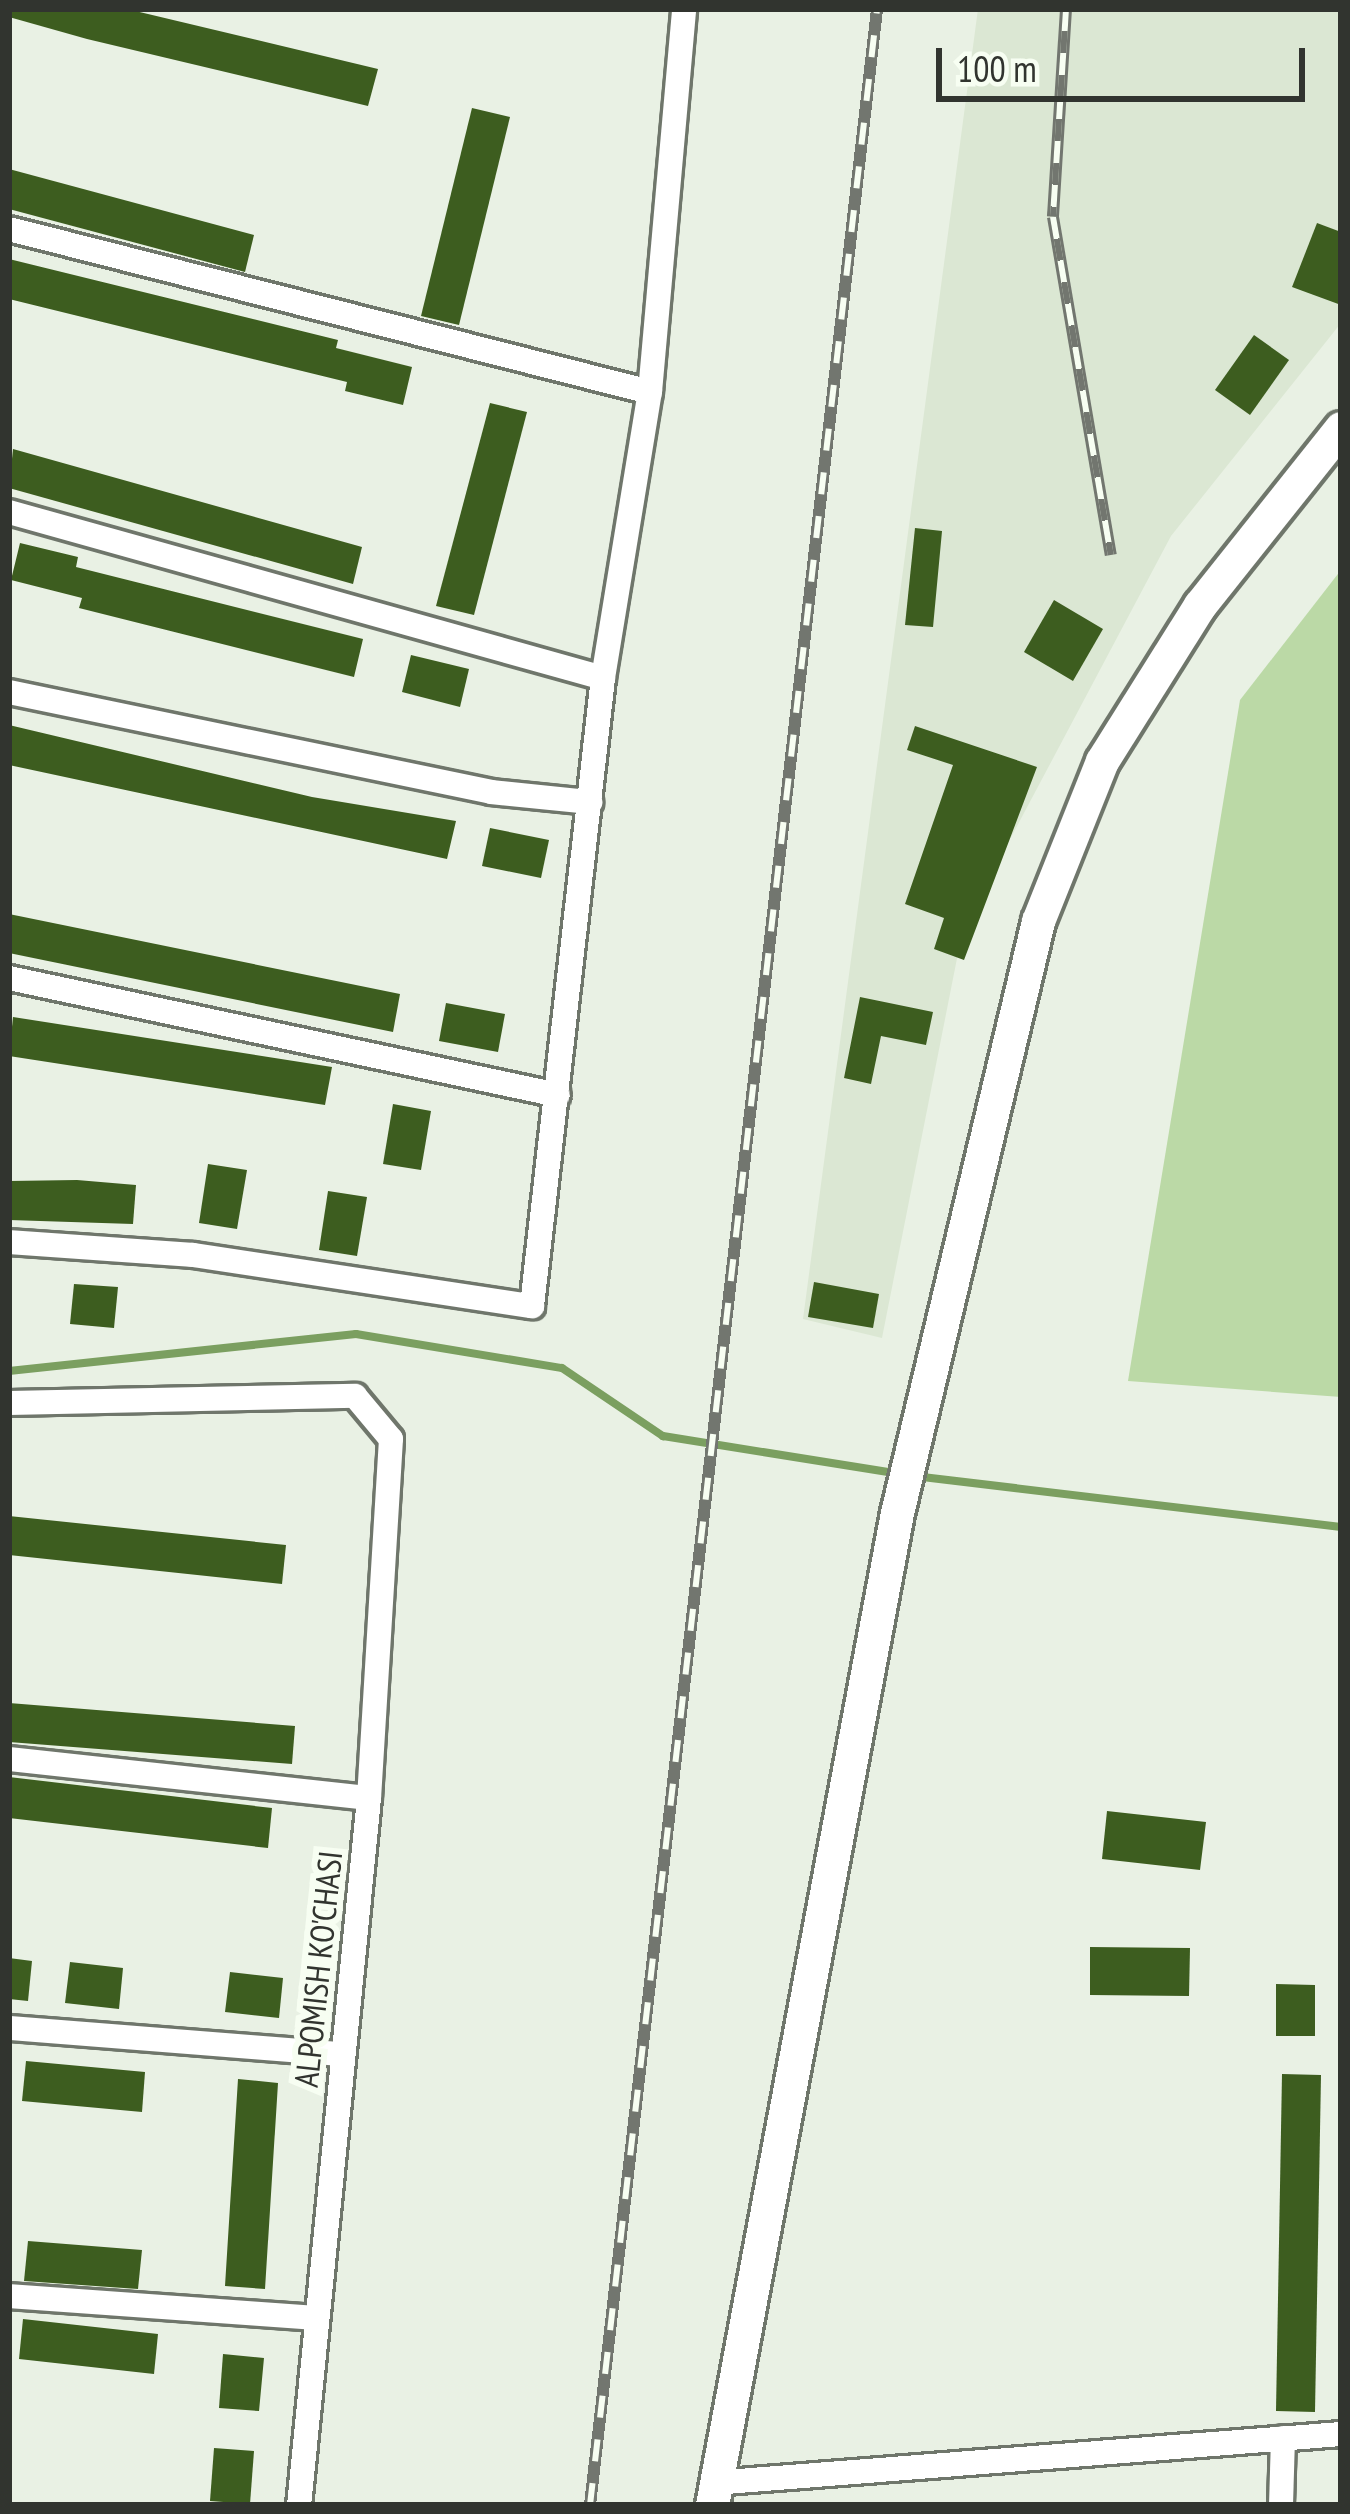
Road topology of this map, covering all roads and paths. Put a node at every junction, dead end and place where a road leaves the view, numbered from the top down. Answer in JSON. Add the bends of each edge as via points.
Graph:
{"nodes":[{"id":1,"x":684,"y":9,"type":"edge"},
{"id":2,"x":9,"y":229,"type":"edge"},
{"id":3,"x":650,"y":392,"type":"junction"},
{"id":4,"x":1341,"y":428,"type":"edge"},
{"id":5,"x":9,"y":512,"type":"edge"},
{"id":6,"x":603,"y":678,"type":"junction"},
{"id":7,"x":9,"y":692,"type":"edge"},
{"id":8,"x":590,"y":802,"type":"junction"},
{"id":9,"x":9,"y":978,"type":"edge"},
{"id":10,"x":558,"y":1095,"type":"junction"},
{"id":11,"x":9,"y":1242,"type":"edge"},
{"id":12,"x":9,"y":1403,"type":"edge"},
{"id":13,"x":9,"y":1759,"type":"edge"},
{"id":14,"x":369,"y":1798,"type":"junction"},
{"id":15,"x":9,"y":2027,"type":"edge"},
{"id":16,"x":342,"y":2054,"type":"junction"},
{"id":17,"x":9,"y":2296,"type":"edge"},
{"id":18,"x":315,"y":2318,"type":"junction"},
{"id":19,"x":1341,"y":2434,"type":"edge"},
{"id":20,"x":1283,"y":2438,"type":"junction"},
{"id":21,"x":712,"y":2494,"type":"edge"},
{"id":22,"x":299,"y":2505,"type":"edge"},
{"id":23,"x":1281,"y":2505,"type":"edge"}],
"edges":[{"from":1,"to":3,"type":"street"},
{"from":2,"to":3,"type":"street"},
{"from":3,"to":6,"type":"street"},
{"from":4,"to":21,"type":"main road","via":[[1200,605],[1102,761],[1038,921],[897,1514]]},
{"from":5,"to":6,"type":"street"},
{"from":6,"to":8,"type":"street"},
{"from":7,"to":8,"type":"street","via":[[491,792]]},
{"from":8,"to":10,"type":"street"},
{"from":9,"to":10,"type":"street"},
{"from":10,"to":11,"type":"street","via":[[532,1306],[193,1255]]},
{"from":12,"to":14,"type":"street","name":"ALPOMISH KO'CHASI","via":[[355,1396],[391,1439]]},
{"from":13,"to":14,"type":"street"},
{"from":14,"to":16,"type":"street","name":"ALPOMISH KO'CHASI"},
{"from":15,"to":16,"type":"street"},
{"from":16,"to":18,"type":"street","name":"ALPOMISH KO'CHASI"},
{"from":17,"to":18,"type":"street"},
{"from":18,"to":22,"type":"street","name":"ALPOMISH KO'CHASI"},
{"from":19,"to":20,"type":"street"},
{"from":20,"to":21,"type":"street"},
{"from":20,"to":23,"type":"street"}]}
